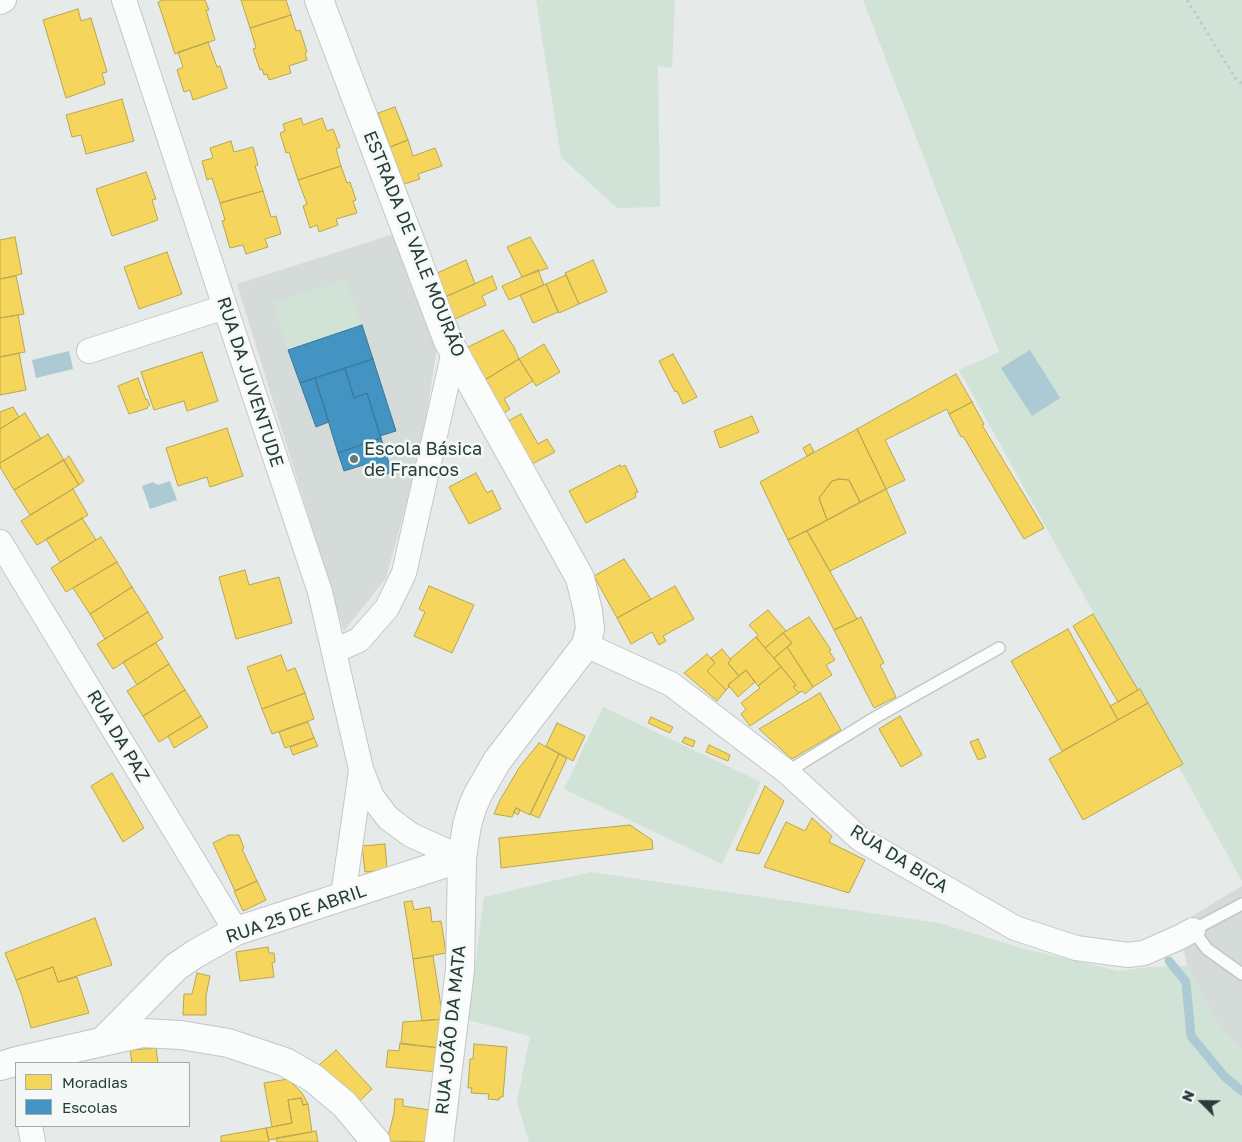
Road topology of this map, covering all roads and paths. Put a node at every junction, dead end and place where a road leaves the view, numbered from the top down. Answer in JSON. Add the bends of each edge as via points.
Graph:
{"nodes":[{"id":1,"x":4,"y":0,"type":"edge"},
{"id":2,"x":124,"y":0,"type":"edge"},
{"id":3,"x":319,"y":0,"type":"edge"},
{"id":4,"x":1187,"y":0,"type":"edge"},
{"id":5,"x":0,"y":2,"type":"edge"},
{"id":6,"x":1242,"y":84,"type":"edge"},
{"id":7,"x":225,"y":307,"type":"junction"},
{"id":8,"x":89,"y":351,"type":"dead end"},
{"id":9,"x":454,"y":351,"type":"junction"},
{"id":10,"x":0,"y":542,"type":"edge"},
{"id":11,"x":586,"y":645,"type":"junction"},
{"id":12,"x":998,"y":648,"type":"dead end"},
{"id":13,"x":334,"y":651,"type":"junction"},
{"id":14,"x":361,"y":769,"type":"junction"},
{"id":15,"x":787,"y":772,"type":"junction"},
{"id":16,"x":462,"y":858,"type":"junction"},
{"id":17,"x":343,"y":896,"type":"junction"},
{"id":18,"x":1242,"y":904,"type":"edge"},
{"id":19,"x":1193,"y":930,"type":"junction"},
{"id":20,"x":236,"y":931,"type":"junction"},
{"id":21,"x":1242,"y":974,"type":"edge"},
{"id":22,"x":103,"y":1041,"type":"junction"},
{"id":23,"x":15,"y":1062,"type":"edge"},
{"id":24,"x":30,"y":1127,"type":"edge"},
{"id":25,"x":33,"y":1142,"type":"edge"},
{"id":26,"x":376,"y":1142,"type":"edge"},
{"id":27,"x":440,"y":1142,"type":"edge"}],
"edges":[{"from":1,"to":5,"type":"street"},
{"from":2,"to":7,"type":"street","name":"RUA DA JUVENTUDE"},
{"from":3,"to":9,"type":"street","name":"ESTRADA DE VALE MOURÃO"},
{"from":4,"to":6,"type":"path"},
{"from":7,"to":8,"type":"street"},
{"from":7,"to":13,"type":"street","name":"RUA DA JUVENTUDE","via":[[320,592]]},
{"from":9,"to":11,"type":"street","name":"ESTRADA DE VALE MOURÃO","via":[[580,578],[590,629]]},
{"from":9,"to":13,"type":"street","via":[[404,573],[387,608],[364,634]]},
{"from":10,"to":20,"type":"street","name":"RUA DA PAZ"},
{"from":11,"to":15,"type":"street","name":"RUA DA BICA","via":[[671,684]]},
{"from":11,"to":16,"type":"street","name":"RUA JOÃO DA MATA","via":[[497,761],[472,808],[466,825]]},
{"from":12,"to":15,"type":"lane"},
{"from":13,"to":14,"type":"street","name":"RUA DA JUVENTUDE"},
{"from":14,"to":16,"type":"street","via":[[372,797],[388,818],[411,835]]},
{"from":14,"to":17,"type":"street"},
{"from":15,"to":19,"type":"street","name":"RUA DA BICA","via":[[860,839],[1015,928],[1076,948],[1128,955],[1144,953]]},
{"from":16,"to":17,"type":"street","name":"RUA 25 DE ABRIL"},
{"from":16,"to":27,"type":"street","name":"RUA JOÃO DA MATA","via":[[460,970]]},
{"from":17,"to":20,"type":"street","name":"RUA 25 DE ABRIL"},
{"from":18,"to":19,"type":"lane"},
{"from":19,"to":21,"type":"lane","via":[[1207,949]]},
{"from":20,"to":22,"type":"street","name":"RUA 25 DE ABRIL","via":[[176,967]]},
{"from":22,"to":23,"type":"street"},
{"from":22,"to":26,"type":"street","via":[[142,1032],[181,1035],[228,1042],[284,1062],[313,1078],[344,1104]]},
{"from":24,"to":25,"type":"street"}]}
